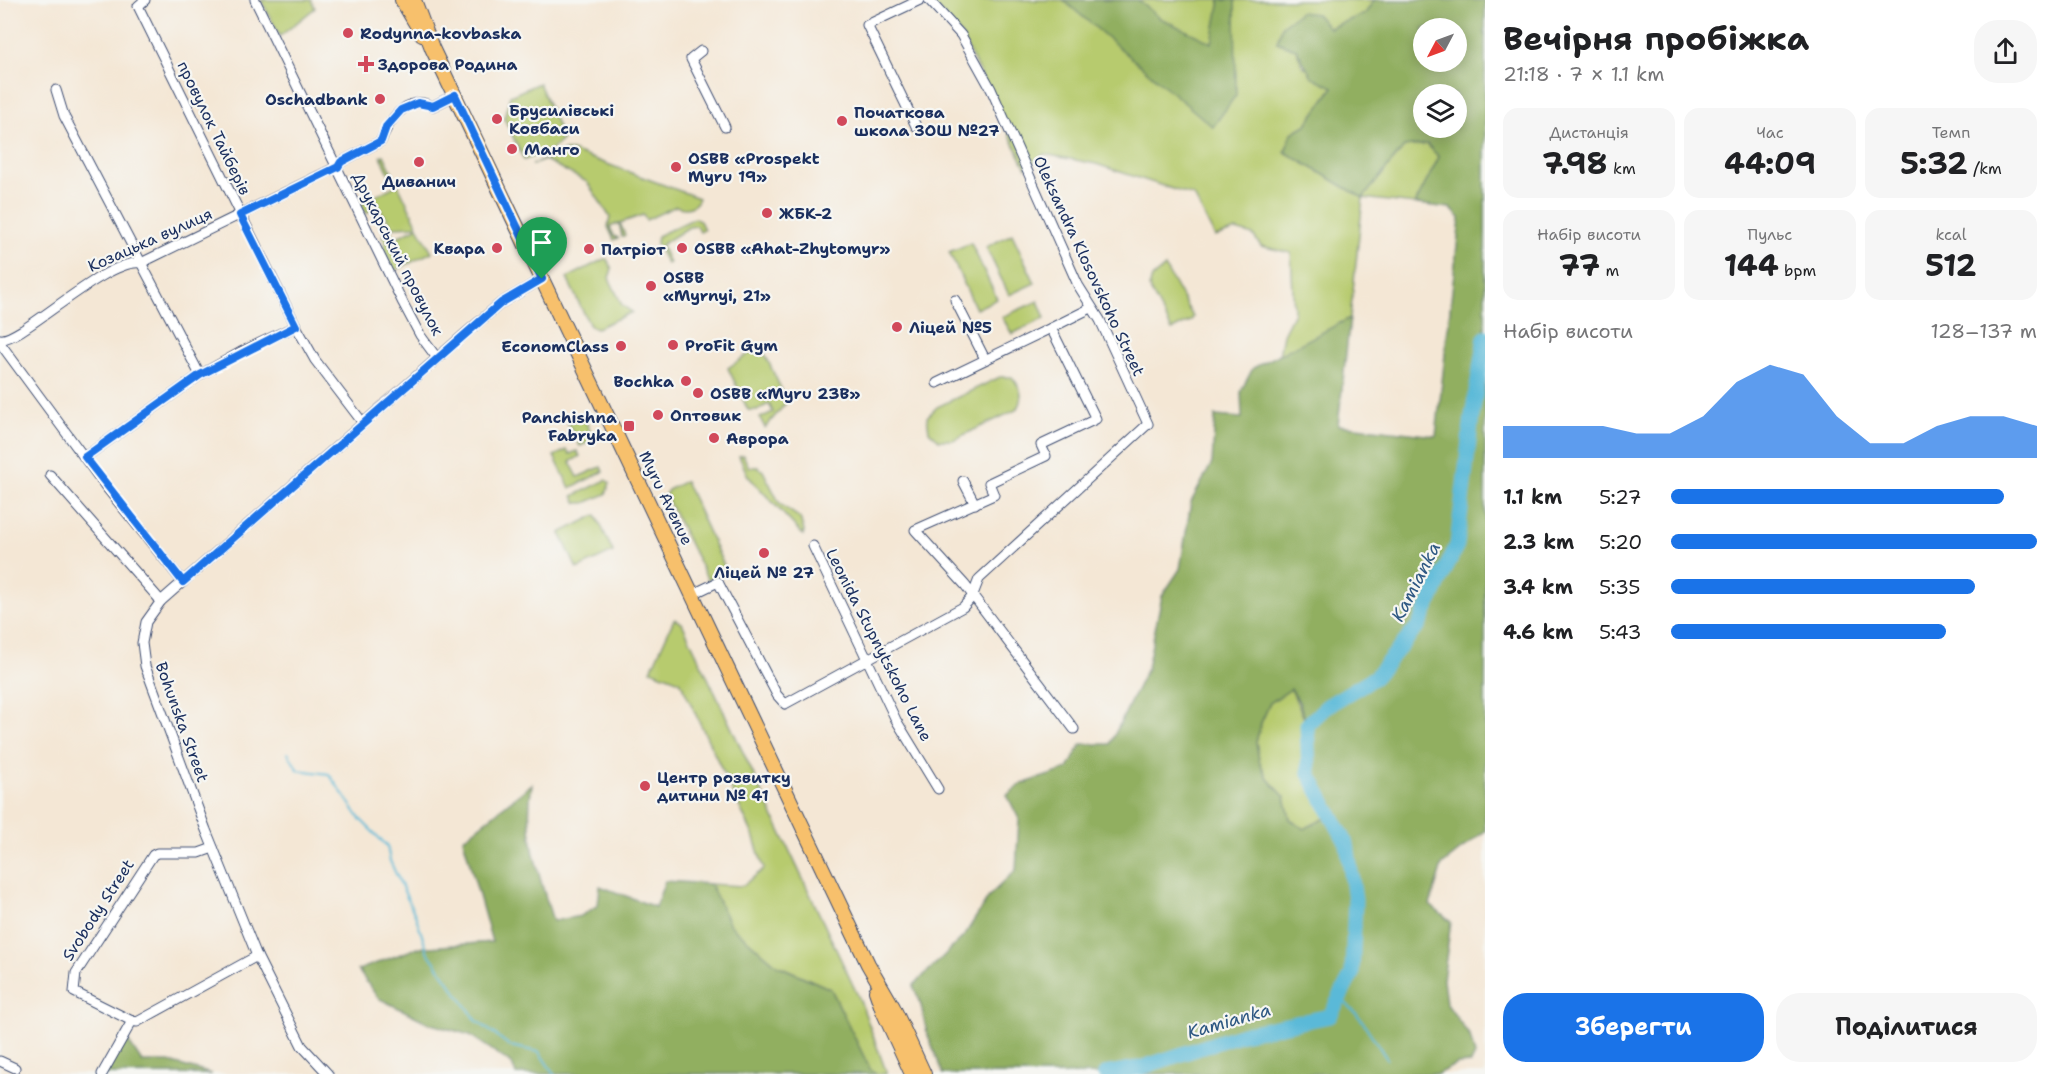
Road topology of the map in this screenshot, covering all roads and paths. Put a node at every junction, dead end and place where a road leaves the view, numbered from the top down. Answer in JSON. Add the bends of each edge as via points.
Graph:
{"nodes":[{"id":1,"x":144,"y":0,"type":"edge"},
{"id":2,"x":255,"y":0,"type":"edge"},
{"id":3,"x":402,"y":0,"type":"edge"},
{"id":4,"x":414,"y":0,"type":"edge"},
{"id":5,"x":920,"y":0,"type":"edge"},
{"id":6,"x":929,"y":0,"type":"edge"},
{"id":7,"x":432,"y":48,"type":"junction"},
{"id":8,"x":700,"y":51,"type":"dead end"},
{"id":9,"x":56,"y":90,"type":"dead end"},
{"id":10,"x":455,"y":95,"type":"junction"},
{"id":11,"x":915,"y":126,"type":"dead end"},
{"id":12,"x":725,"y":127,"type":"dead end"},
{"id":13,"x":338,"y":167,"type":"junction"},
{"id":14,"x":240,"y":215,"type":"junction"},
{"id":15,"x":141,"y":263,"type":"junction"},
{"id":16,"x":542,"y":279,"type":"junction"},
{"id":17,"x":955,"y":300,"type":"dead end"},
{"id":18,"x":1091,"y":308,"type":"junction"},
{"id":19,"x":296,"y":326,"type":"junction"},
{"id":20,"x":1051,"y":328,"type":"junction"},
{"id":21,"x":0,"y":341,"type":"edge"},
{"id":22,"x":437,"y":358,"type":"junction"},
{"id":23,"x":985,"y":360,"type":"junction"},
{"id":24,"x":200,"y":375,"type":"junction"},
{"id":25,"x":937,"y":382,"type":"dead end"},
{"id":26,"x":363,"y":423,"type":"junction"},
{"id":27,"x":85,"y":457,"type":"junction"},
{"id":28,"x":50,"y":475,"type":"dead end"},
{"id":29,"x":963,"y":481,"type":"dead end"},
{"id":30,"x":975,"y":504,"type":"junction"},
{"id":31,"x":813,"y":546,"type":"dead end"},
{"id":32,"x":183,"y":582,"type":"junction"},
{"id":33,"x":693,"y":594,"type":"junction"},
{"id":34,"x":972,"y":597,"type":"junction"},
{"id":35,"x":161,"y":601,"type":"junction"},
{"id":36,"x":867,"y":659,"type":"junction"},
{"id":37,"x":1074,"y":729,"type":"dead end"},
{"id":38,"x":938,"y":789,"type":"dead end"},
{"id":39,"x":213,"y":848,"type":"junction"},
{"id":40,"x":257,"y":956,"type":"junction"},
{"id":41,"x":888,"y":1009,"type":"junction"},
{"id":42,"x":132,"y":1021,"type":"junction"},
{"id":43,"x":0,"y":1061,"type":"edge"},
{"id":44,"x":15,"y":1068,"type":"dead end"},
{"id":45,"x":102,"y":1074,"type":"edge"},
{"id":46,"x":328,"y":1074,"type":"edge"},
{"id":47,"x":912,"y":1074,"type":"edge"},
{"id":48,"x":924,"y":1074,"type":"edge"}],
"edges":[{"from":1,"to":14,"type":"street","name":"провулок Тайберів","via":[[138,6]]},
{"from":2,"to":13,"type":"street","name":"Друкарський провулок"},
{"from":3,"to":7,"type":"main road","name":"Myru Avenue"},
{"from":4,"to":7,"type":"main road","name":"Myru Avenue"},
{"from":5,"to":11,"type":"street","via":[[867,25]]},
{"from":6,"to":18,"type":"street","name":"Oleksandra Klosovskoho Street","via":[[961,35],[992,89],[1030,181]]},
{"from":7,"to":10,"type":"main road","name":"Myru Avenue"},
{"from":8,"to":12,"type":"street","via":[[691,59]]},
{"from":9,"to":15,"type":"street","via":[[64,116]]},
{"from":10,"to":13,"type":"street","name":"Козацька вулиця","via":[[433,106],[418,103],[401,110],[386,127],[381,141]]},
{"from":10,"to":16,"type":"main road","name":"Myru Avenue"},
{"from":13,"to":14,"type":"street","name":"Козацька вулиця"},
{"from":13,"to":22,"type":"street","name":"Друкарський провулок","via":[[403,303]]},
{"from":14,"to":15,"type":"street","name":"Козацька вулиця"},
{"from":14,"to":19,"type":"street","name":"провулок Тайберів"},
{"from":15,"to":21,"type":"street","name":"Козацька вулиця","via":[[134,262],[89,284],[14,336]]},
{"from":15,"to":24,"type":"street"},
{"from":16,"to":22,"type":"street","name":"Bohunska Street","via":[[501,303]]},
{"from":16,"to":33,"type":"main road","name":"Myru Avenue"},
{"from":17,"to":23,"type":"street"},
{"from":18,"to":20,"type":"street"},
{"from":18,"to":34,"type":"street","name":"Oleksandra Klosovskoho Street","via":[[1148,424],[980,579]]},
{"from":19,"to":24,"type":"street"},
{"from":19,"to":26,"type":"street","name":"провулок Тайберів","via":[[315,360]]},
{"from":20,"to":23,"type":"street"},
{"from":20,"to":30,"type":"street","via":[[1096,418],[1041,446],[1046,456],[989,483],[994,495]]},
{"from":21,"to":27,"type":"street"},
{"from":22,"to":26,"type":"street","name":"Bohunska Street"},
{"from":23,"to":25,"type":"street"},
{"from":24,"to":27,"type":"street"},
{"from":26,"to":32,"type":"street","name":"Bohunska Street"},
{"from":27,"to":32,"type":"street"},
{"from":28,"to":35,"type":"street"},
{"from":29,"to":30,"type":"street"},
{"from":30,"to":34,"type":"street","via":[[915,530]]},
{"from":31,"to":36,"type":"street","name":"Leonida Stupnytskoho Lane"},
{"from":32,"to":35,"type":"street","name":"Bohunska Street"},
{"from":33,"to":36,"type":"street","via":[[718,582],[785,704]]},
{"from":33,"to":41,"type":"main road","name":"Myru Avenue"},
{"from":34,"to":36,"type":"street","via":[[963,607]]},
{"from":34,"to":37,"type":"street"},
{"from":35,"to":39,"type":"street","name":"Bohunska Street","via":[[146,622],[142,643],[145,666]]},
{"from":36,"to":38,"type":"street","name":"Leonida Stupnytskoho Lane","via":[[896,720]]},
{"from":39,"to":40,"type":"street","name":"Bohunska Street"},
{"from":39,"to":42,"type":"street","name":"Svobody Street","via":[[199,853],[153,855],[76,973],[74,992]]},
{"from":40,"to":42,"type":"street","via":[[137,1022]]},
{"from":40,"to":46,"type":"street","name":"Bohunska Street","via":[[302,1046]]},
{"from":41,"to":47,"type":"main road","name":"Myru Avenue"},
{"from":41,"to":48,"type":"main road","name":"Myru Avenue"},
{"from":42,"to":45,"type":"street"},
{"from":43,"to":44,"type":"street"}]}
